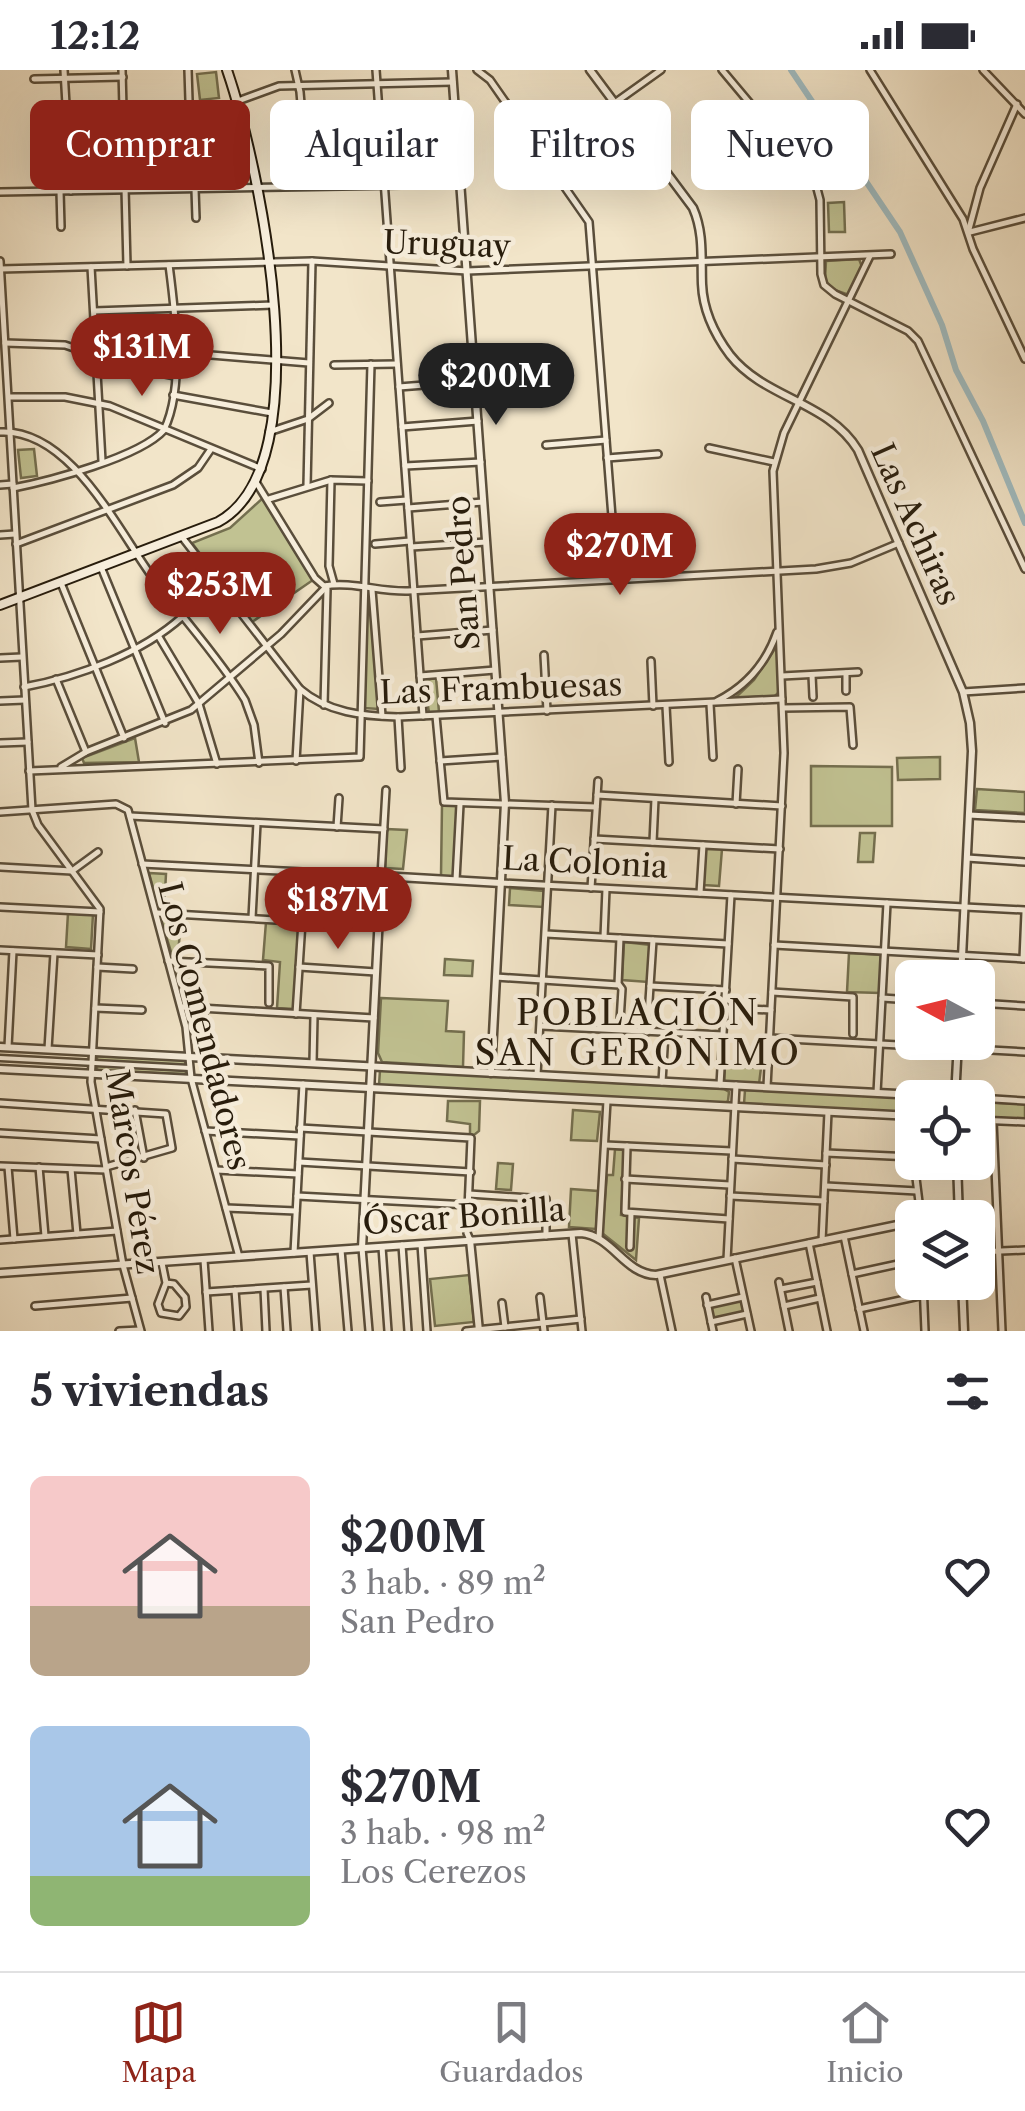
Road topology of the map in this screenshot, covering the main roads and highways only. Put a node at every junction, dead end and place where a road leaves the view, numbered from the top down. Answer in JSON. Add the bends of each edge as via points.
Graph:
{"nodes":[{"id":1,"x":227,"y":70,"type":"edge"},
{"id":2,"x":0,"y":605,"type":"edge"}],
"edges":[{"from":1,"to":2,"type":"main road","via":[[259,187],[273,305],[276,360],[262,469],[230,516]]}]}
